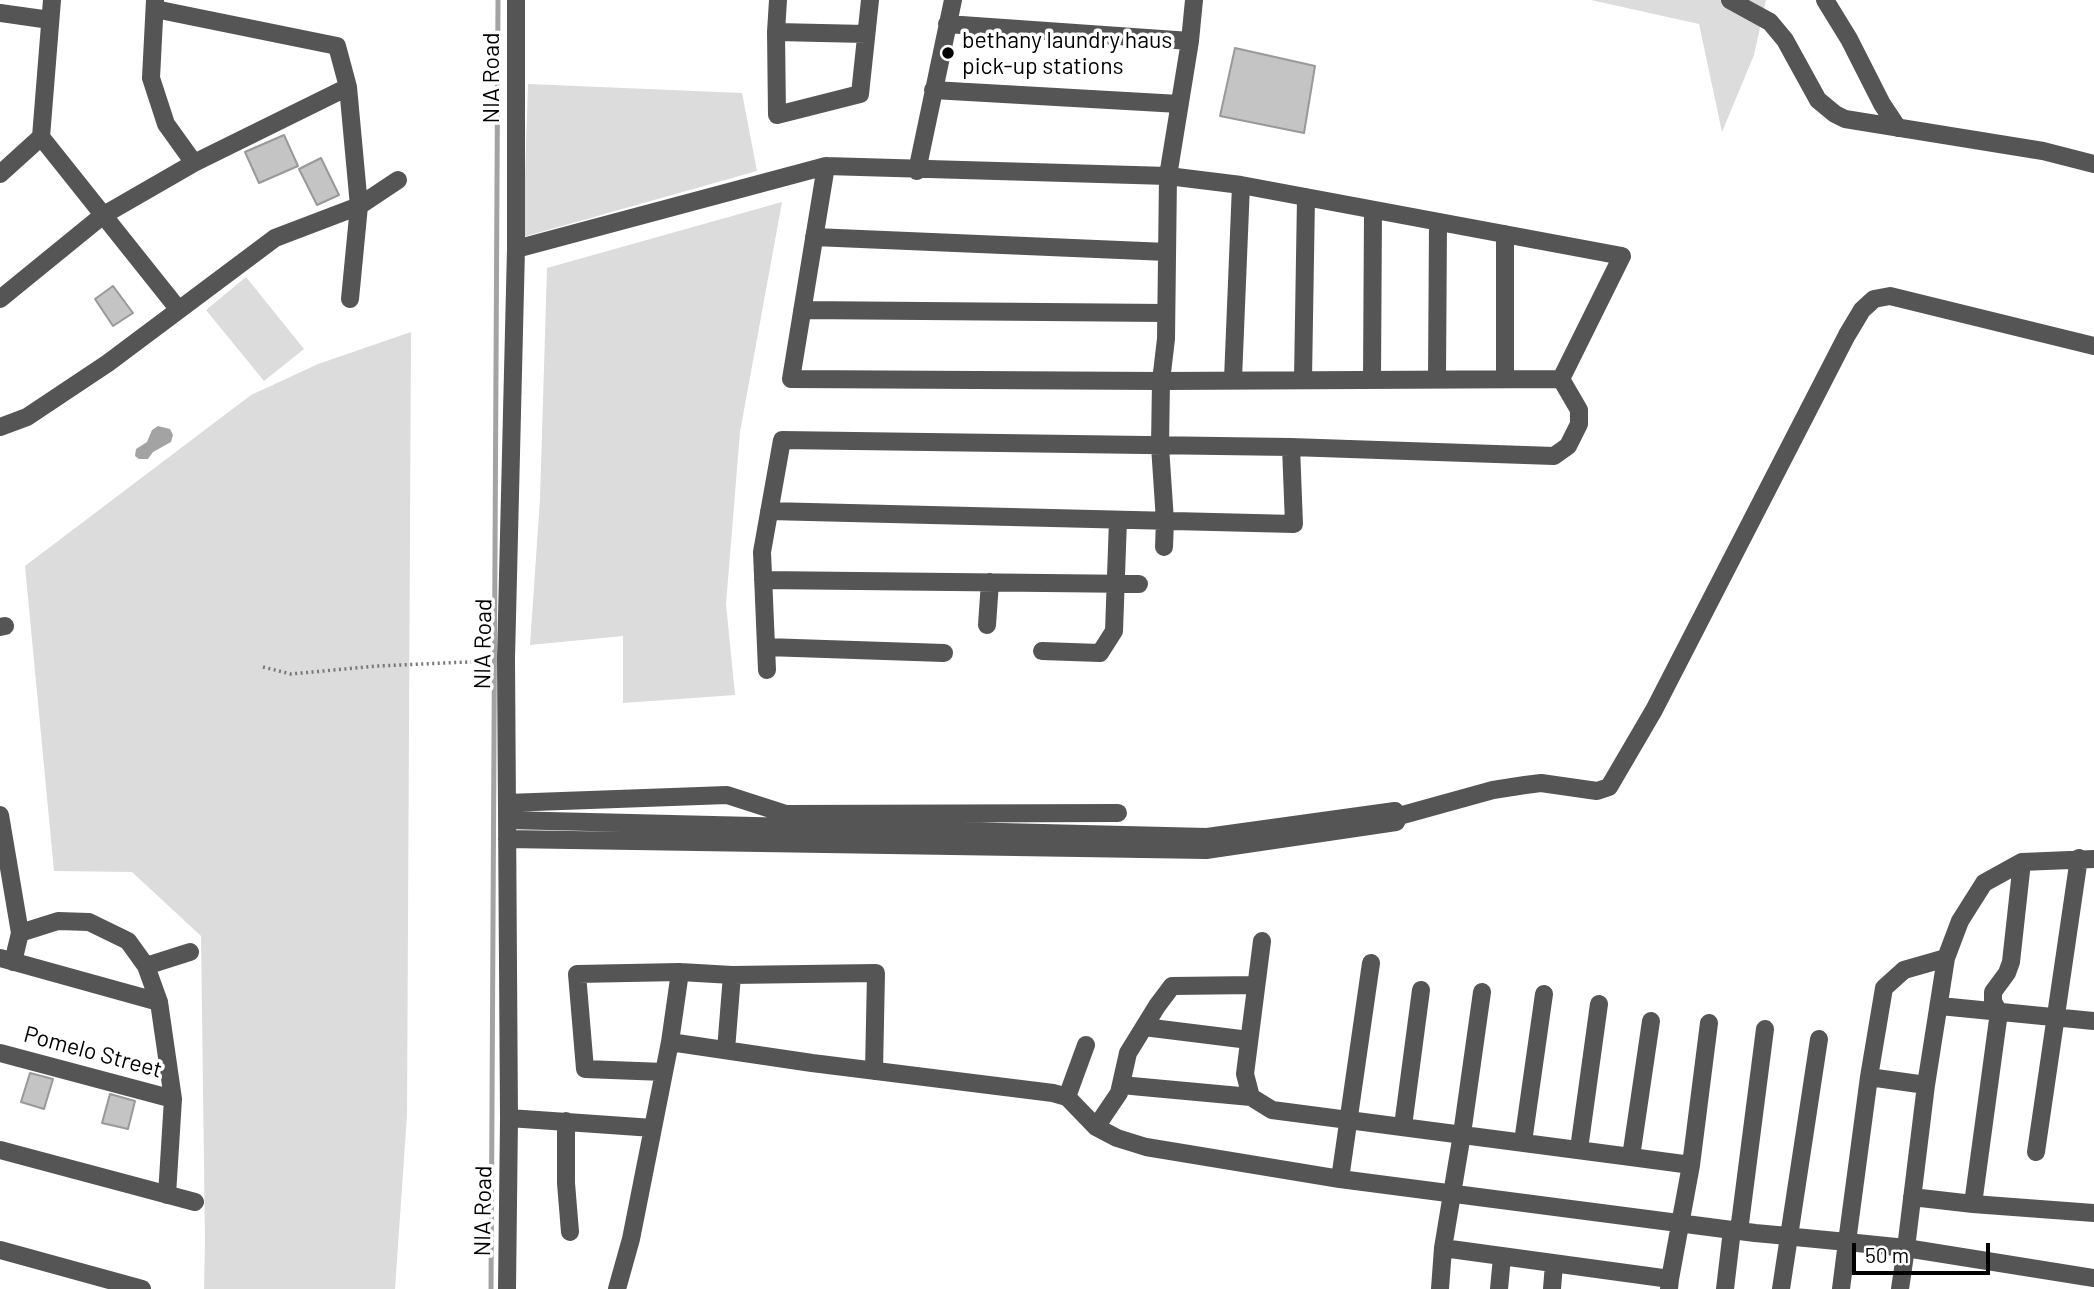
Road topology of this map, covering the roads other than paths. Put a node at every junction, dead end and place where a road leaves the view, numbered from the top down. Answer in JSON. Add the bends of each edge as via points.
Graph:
{"nodes":[{"id":1,"x":52,"y":0,"type":"edge"},
{"id":2,"x":516,"y":0,"type":"edge"},
{"id":3,"x":778,"y":0,"type":"edge"},
{"id":4,"x":870,"y":0,"type":"edge"},
{"id":5,"x":953,"y":0,"type":"edge"},
{"id":6,"x":1194,"y":0,"type":"edge"},
{"id":7,"x":1730,"y":0,"type":"edge"},
{"id":8,"x":1825,"y":0,"type":"edge"},
{"id":9,"x":155,"y":5,"type":"edge"},
{"id":10,"x":0,"y":13,"type":"edge"},
{"id":11,"x":50,"y":20,"type":"junction"},
{"id":12,"x":947,"y":24,"type":"junction"},
{"id":13,"x":776,"y":32,"type":"junction"},
{"id":14,"x":866,"y":34,"type":"junction"},
{"id":15,"x":1190,"y":41,"type":"junction"},
{"id":16,"x":348,"y":87,"type":"junction"},
{"id":17,"x":933,"y":90,"type":"junction"},
{"id":18,"x":1179,"y":104,"type":"junction"},
{"id":19,"x":1898,"y":128,"type":"junction"},
{"id":20,"x":41,"y":137,"type":"junction"},
{"id":21,"x":194,"y":163,"type":"junction"},
{"id":22,"x":2094,"y":164,"type":"edge"},
{"id":23,"x":826,"y":166,"type":"junction"},
{"id":24,"x":917,"y":171,"type":"junction"},
{"id":25,"x":0,"y":174,"type":"edge"},
{"id":26,"x":1168,"y":176,"type":"junction"},
{"id":27,"x":398,"y":180,"type":"dead end"},
{"id":28,"x":1241,"y":185,"type":"junction"},
{"id":29,"x":1306,"y":197,"type":"junction"},
{"id":30,"x":359,"y":206,"type":"junction"},
{"id":31,"x":1373,"y":209,"type":"junction"},
{"id":32,"x":102,"y":216,"type":"junction"},
{"id":33,"x":1438,"y":222,"type":"junction"},
{"id":34,"x":1505,"y":234,"type":"junction"},
{"id":35,"x":814,"y":237,"type":"junction"},
{"id":36,"x":516,"y":249,"type":"junction"},
{"id":37,"x":1167,"y":252,"type":"junction"},
{"id":38,"x":0,"y":299,"type":"edge"},
{"id":39,"x":350,"y":299,"type":"dead end"},
{"id":40,"x":179,"y":310,"type":"junction"},
{"id":41,"x":802,"y":310,"type":"junction"},
{"id":42,"x":1165,"y":313,"type":"junction"},
{"id":43,"x":2094,"y":346,"type":"edge"},
{"id":44,"x":1233,"y":379,"type":"junction"},
{"id":45,"x":1303,"y":379,"type":"junction"},
{"id":46,"x":1372,"y":379,"type":"junction"},
{"id":47,"x":1437,"y":379,"type":"junction"},
{"id":48,"x":1505,"y":379,"type":"junction"},
{"id":49,"x":1561,"y":379,"type":"junction"},
{"id":50,"x":1161,"y":381,"type":"junction"},
{"id":51,"x":0,"y":428,"type":"edge"},
{"id":52,"x":1160,"y":446,"type":"junction"},
{"id":53,"x":1291,"y":447,"type":"junction"},
{"id":54,"x":769,"y":511,"type":"junction"},
{"id":55,"x":1118,"y":520,"type":"junction"},
{"id":56,"x":1165,"y":521,"type":"junction"},
{"id":57,"x":1164,"y":547,"type":"dead end"},
{"id":58,"x":763,"y":580,"type":"junction"},
{"id":59,"x":990,"y":582,"type":"junction"},
{"id":60,"x":1116,"y":583,"type":"junction"},
{"id":61,"x":1139,"y":584,"type":"dead end"},
{"id":62,"x":986,"y":625,"type":"dead end"},
{"id":63,"x":766,"y":648,"type":"junction"},
{"id":64,"x":1042,"y":651,"type":"dead end"},
{"id":65,"x":944,"y":653,"type":"dead end"},
{"id":66,"x":767,"y":670,"type":"dead end"},
{"id":67,"x":1118,"y":813,"type":"dead end"},
{"id":68,"x":0,"y":815,"type":"edge"},
{"id":69,"x":507,"y":820,"type":"junction"},
{"id":70,"x":2087,"y":859,"type":"edge"},
{"id":71,"x":2022,"y":862,"type":"junction"},
{"id":72,"x":20,"y":933,"type":"junction"},
{"id":73,"x":1262,"y":940,"type":"dead end"},
{"id":74,"x":190,"y":952,"type":"dead end"},
{"id":75,"x":1946,"y":958,"type":"junction"},
{"id":76,"x":7,"y":960,"type":"edge"},
{"id":77,"x":1371,"y":963,"type":"dead end"},
{"id":78,"x":146,"y":966,"type":"junction"},
{"id":79,"x":680,"y":972,"type":"junction"},
{"id":80,"x":732,"y":975,"type":"junction"},
{"id":81,"x":1256,"y":985,"type":"junction"},
{"id":82,"x":1421,"y":990,"type":"dead end"},
{"id":83,"x":1482,"y":992,"type":"dead end"},
{"id":84,"x":1544,"y":994,"type":"dead end"},
{"id":85,"x":159,"y":1002,"type":"junction"},
{"id":86,"x":1599,"y":1004,"type":"dead end"},
{"id":87,"x":1940,"y":1006,"type":"junction"},
{"id":88,"x":1999,"y":1012,"type":"junction"},
{"id":89,"x":2057,"y":1018,"type":"junction"},
{"id":90,"x":1651,"y":1021,"type":"dead end"},
{"id":91,"x":2094,"y":1021,"type":"edge"},
{"id":92,"x":1709,"y":1023,"type":"dead end"},
{"id":93,"x":1144,"y":1027,"type":"junction"},
{"id":94,"x":1765,"y":1029,"type":"dead end"},
{"id":95,"x":1819,"y":1039,"type":"dead end"},
{"id":96,"x":1249,"y":1040,"type":"junction"},
{"id":97,"x":670,"y":1042,"type":"junction"},
{"id":98,"x":1086,"y":1045,"type":"dead end"},
{"id":99,"x":726,"y":1050,"type":"junction"},
{"id":100,"x":0,"y":1053,"type":"edge"},
{"id":101,"x":874,"y":1071,"type":"junction"},
{"id":102,"x":664,"y":1072,"type":"junction"},
{"id":103,"x":1869,"y":1077,"type":"junction"},
{"id":104,"x":1121,"y":1085,"type":"junction"},
{"id":105,"x":1926,"y":1085,"type":"junction"},
{"id":106,"x":1067,"y":1097,"type":"junction"},
{"id":107,"x":1251,"y":1097,"type":"junction"},
{"id":108,"x":173,"y":1099,"type":"junction"},
{"id":109,"x":509,"y":1118,"type":"junction"},
{"id":110,"x":1349,"y":1118,"type":"junction"},
{"id":111,"x":566,"y":1121,"type":"junction"},
{"id":112,"x":1404,"y":1126,"type":"junction"},
{"id":113,"x":1097,"y":1127,"type":"junction"},
{"id":114,"x":653,"y":1128,"type":"junction"},
{"id":115,"x":1462,"y":1134,"type":"junction"},
{"id":116,"x":1523,"y":1142,"type":"junction"},
{"id":117,"x":0,"y":1150,"type":"edge"},
{"id":118,"x":1579,"y":1150,"type":"junction"},
{"id":119,"x":2036,"y":1152,"type":"dead end"},
{"id":120,"x":1631,"y":1157,"type":"junction"},
{"id":121,"x":1691,"y":1165,"type":"junction"},
{"id":122,"x":1340,"y":1179,"type":"junction"},
{"id":123,"x":1452,"y":1193,"type":"junction"},
{"id":124,"x":167,"y":1195,"type":"junction"},
{"id":125,"x":1912,"y":1197,"type":"junction"},
{"id":126,"x":195,"y":1202,"type":"dead end"},
{"id":127,"x":1973,"y":1204,"type":"junction"},
{"id":128,"x":2094,"y":1213,"type":"edge"},
{"id":129,"x":1681,"y":1223,"type":"junction"},
{"id":130,"x":1735,"y":1230,"type":"junction"},
{"id":131,"x":570,"y":1232,"type":"dead end"},
{"id":132,"x":1788,"y":1236,"type":"junction"},
{"id":133,"x":1847,"y":1242,"type":"junction"},
{"id":134,"x":1443,"y":1248,"type":"junction"},
{"id":135,"x":1906,"y":1248,"type":"junction"},
{"id":136,"x":0,"y":1250,"type":"edge"},
{"id":137,"x":1502,"y":1257,"type":"junction"},
{"id":138,"x":1555,"y":1264,"type":"junction"},
{"id":139,"x":2094,"y":1278,"type":"edge"},
{"id":140,"x":1610,"y":1281,"type":"edge"},
{"id":141,"x":1669,"y":1284,"type":"edge"},
{"id":142,"x":142,"y":1289,"type":"edge"},
{"id":143,"x":507,"y":1289,"type":"edge"},
{"id":144,"x":617,"y":1289,"type":"edge"},
{"id":145,"x":1440,"y":1289,"type":"edge"},
{"id":146,"x":1499,"y":1289,"type":"edge"},
{"id":147,"x":1552,"y":1289,"type":"edge"},
{"id":148,"x":1726,"y":1289,"type":"edge"},
{"id":149,"x":1781,"y":1289,"type":"edge"},
{"id":150,"x":1841,"y":1289,"type":"edge"},
{"id":151,"x":1900,"y":1289,"type":"edge"}],
"edges":[{"from":1,"to":11,"type":"street"},
{"from":2,"to":36,"type":"street","name":"NIA Road"},
{"from":3,"to":13,"type":"street"},
{"from":4,"to":14,"type":"street"},
{"from":5,"to":12,"type":"street"},
{"from":6,"to":15,"type":"street"},
{"from":7,"to":19,"type":"street","via":[[1770,22],[1818,100],[1835,114]]},
{"from":8,"to":19,"type":"street"},
{"from":9,"to":16,"type":"street","via":[[337,46]]},
{"from":9,"to":21,"type":"street","via":[[151,78],[166,124]]},
{"from":10,"to":11,"type":"street"},
{"from":11,"to":20,"type":"street"},
{"from":12,"to":15,"type":"street"},
{"from":12,"to":17,"type":"street"},
{"from":13,"to":14,"type":"street"},
{"from":13,"to":14,"type":"street","via":[[777,115],[860,94]]},
{"from":15,"to":18,"type":"street"},
{"from":16,"to":21,"type":"street"},
{"from":16,"to":30,"type":"street"},
{"from":17,"to":18,"type":"street"},
{"from":17,"to":24,"type":"street"},
{"from":18,"to":26,"type":"street"},
{"from":19,"to":22,"type":"street","via":[[2043,150]]},
{"from":20,"to":25,"type":"street"},
{"from":20,"to":32,"type":"street"},
{"from":21,"to":32,"type":"street"},
{"from":23,"to":24,"type":"street"},
{"from":23,"to":35,"type":"street"},
{"from":23,"to":36,"type":"street"},
{"from":24,"to":26,"type":"street"},
{"from":26,"to":28,"type":"street"},
{"from":26,"to":37,"type":"street"},
{"from":27,"to":30,"type":"street"},
{"from":28,"to":29,"type":"street"},
{"from":28,"to":44,"type":"street"},
{"from":29,"to":31,"type":"street"},
{"from":29,"to":45,"type":"street"},
{"from":30,"to":39,"type":"street"},
{"from":30,"to":40,"type":"street","via":[[275,238]]},
{"from":31,"to":33,"type":"street"},
{"from":31,"to":46,"type":"street"},
{"from":32,"to":38,"type":"street"},
{"from":32,"to":40,"type":"street"},
{"from":33,"to":34,"type":"street"},
{"from":33,"to":47,"type":"street"},
{"from":34,"to":48,"type":"street"},
{"from":34,"to":49,"type":"street","via":[[1622,256]]},
{"from":35,"to":37,"type":"street"},
{"from":35,"to":41,"type":"street"},
{"from":36,"to":69,"type":"street","name":"NIA Road","via":[[506,644]]},
{"from":37,"to":42,"type":"street"},
{"from":40,"to":51,"type":"street","via":[[27,417]]},
{"from":41,"to":42,"type":"street"},
{"from":41,"to":50,"type":"street","via":[[791,379]]},
{"from":42,"to":50,"type":"street"},
{"from":43,"to":69,"type":"street","via":[[1890,296],[1874,299],[1847,335],[1654,710],[1609,787],[1597,791],[1541,783],[1493,790],[1399,816],[1395,811],[1207,837],[730,834]]},
{"from":44,"to":45,"type":"street"},
{"from":44,"to":50,"type":"street"},
{"from":45,"to":46,"type":"street"},
{"from":46,"to":47,"type":"street"},
{"from":47,"to":48,"type":"street"},
{"from":48,"to":49,"type":"street"},
{"from":49,"to":53,"type":"street","via":[[1579,410],[1579,424],[1568,446],[1554,456]]},
{"from":50,"to":52,"type":"street"},
{"from":52,"to":53,"type":"street"},
{"from":52,"to":54,"type":"street","via":[[782,440]]},
{"from":52,"to":56,"type":"street"},
{"from":53,"to":56,"type":"street","via":[[1294,524]]},
{"from":54,"to":55,"type":"street"},
{"from":54,"to":58,"type":"street"},
{"from":55,"to":56,"type":"street"},
{"from":55,"to":60,"type":"street"},
{"from":56,"to":57,"type":"street"},
{"from":58,"to":59,"type":"street"},
{"from":58,"to":63,"type":"street"},
{"from":59,"to":60,"type":"street"},
{"from":59,"to":62,"type":"street"},
{"from":60,"to":61,"type":"street"},
{"from":60,"to":64,"type":"street","via":[[1114,631],[1100,653]]},
{"from":63,"to":65,"type":"street"},
{"from":63,"to":66,"type":"street"},
{"from":67,"to":69,"type":"street","via":[[786,814],[727,796]]},
{"from":68,"to":72,"type":"street"},
{"from":69,"to":109,"type":"street","name":"NIA Road"},
{"from":70,"to":71,"type":"street"},
{"from":70,"to":89,"type":"street"},
{"from":71,"to":75,"type":"street","via":[[1984,883],[1960,921]]},
{"from":71,"to":88,"type":"street","via":[[2011,962],[1993,992]]},
{"from":72,"to":76,"type":"street"},
{"from":72,"to":78,"type":"street","via":[[58,921],[89,922],[128,942]]},
{"from":73,"to":81,"type":"street"},
{"from":74,"to":78,"type":"street"},
{"from":75,"to":87,"type":"street"},
{"from":75,"to":103,"type":"street","via":[[1904,970],[1884,988]]},
{"from":76,"to":85,"type":"street"},
{"from":77,"to":110,"type":"street"},
{"from":78,"to":85,"type":"street"},
{"from":79,"to":80,"type":"street"},
{"from":79,"to":97,"type":"street"},
{"from":79,"to":102,"type":"street","via":[[577,974],[585,1069]]},
{"from":80,"to":99,"type":"street"},
{"from":80,"to":101,"type":"street","via":[[876,973]]},
{"from":81,"to":93,"type":"street","via":[[1172,986]]},
{"from":81,"to":96,"type":"street"},
{"from":82,"to":112,"type":"street"},
{"from":83,"to":115,"type":"street"},
{"from":84,"to":116,"type":"street"},
{"from":85,"to":108,"type":"street"},
{"from":86,"to":118,"type":"street"},
{"from":87,"to":88,"type":"street"},
{"from":87,"to":105,"type":"street"},
{"from":88,"to":89,"type":"street"},
{"from":88,"to":127,"type":"street"},
{"from":89,"to":91,"type":"street"},
{"from":89,"to":119,"type":"street"},
{"from":90,"to":120,"type":"street"},
{"from":92,"to":121,"type":"street"},
{"from":93,"to":96,"type":"street"},
{"from":93,"to":104,"type":"street","via":[[1128,1053]]},
{"from":94,"to":130,"type":"street"},
{"from":95,"to":132,"type":"street"},
{"from":96,"to":107,"type":"street","via":[[1245,1073]]},
{"from":97,"to":99,"type":"street"},
{"from":97,"to":102,"type":"street"},
{"from":98,"to":106,"type":"street"},
{"from":99,"to":101,"type":"street"},
{"from":100,"to":108,"type":"street","name":"Pomelo Street"},
{"from":101,"to":106,"type":"street"},
{"from":102,"to":114,"type":"street"},
{"from":103,"to":105,"type":"street"},
{"from":103,"to":133,"type":"street"},
{"from":104,"to":107,"type":"street"},
{"from":104,"to":113,"type":"street"},
{"from":105,"to":125,"type":"street"},
{"from":106,"to":113,"type":"street"},
{"from":107,"to":110,"type":"street","via":[[1272,1110]]},
{"from":108,"to":124,"type":"street"},
{"from":109,"to":111,"type":"street"},
{"from":109,"to":143,"type":"street","name":"NIA Road"},
{"from":110,"to":112,"type":"street"},
{"from":110,"to":122,"type":"street"},
{"from":111,"to":114,"type":"street"},
{"from":111,"to":131,"type":"street"},
{"from":112,"to":115,"type":"street"},
{"from":113,"to":122,"type":"street","via":[[1146,1147]]},
{"from":114,"to":144,"type":"street"},
{"from":115,"to":116,"type":"street"},
{"from":115,"to":123,"type":"street"},
{"from":116,"to":118,"type":"street"},
{"from":117,"to":124,"type":"street"},
{"from":118,"to":120,"type":"street"},
{"from":120,"to":121,"type":"street"},
{"from":121,"to":129,"type":"street"},
{"from":122,"to":123,"type":"street"},
{"from":123,"to":129,"type":"street"},
{"from":123,"to":134,"type":"street"},
{"from":124,"to":126,"type":"street"},
{"from":125,"to":127,"type":"street"},
{"from":125,"to":135,"type":"street"},
{"from":127,"to":128,"type":"street"},
{"from":129,"to":130,"type":"street"},
{"from":129,"to":141,"type":"street"},
{"from":130,"to":132,"type":"street"},
{"from":130,"to":148,"type":"street"},
{"from":132,"to":133,"type":"street"},
{"from":132,"to":149,"type":"street"},
{"from":133,"to":135,"type":"street"},
{"from":133,"to":150,"type":"street"},
{"from":134,"to":137,"type":"street"},
{"from":134,"to":145,"type":"street"},
{"from":135,"to":139,"type":"street"},
{"from":135,"to":151,"type":"street"},
{"from":136,"to":142,"type":"street"},
{"from":137,"to":138,"type":"street"},
{"from":137,"to":146,"type":"street"},
{"from":138,"to":140,"type":"street"},
{"from":138,"to":147,"type":"street"},
{"from":140,"to":141,"type":"street"}]}
